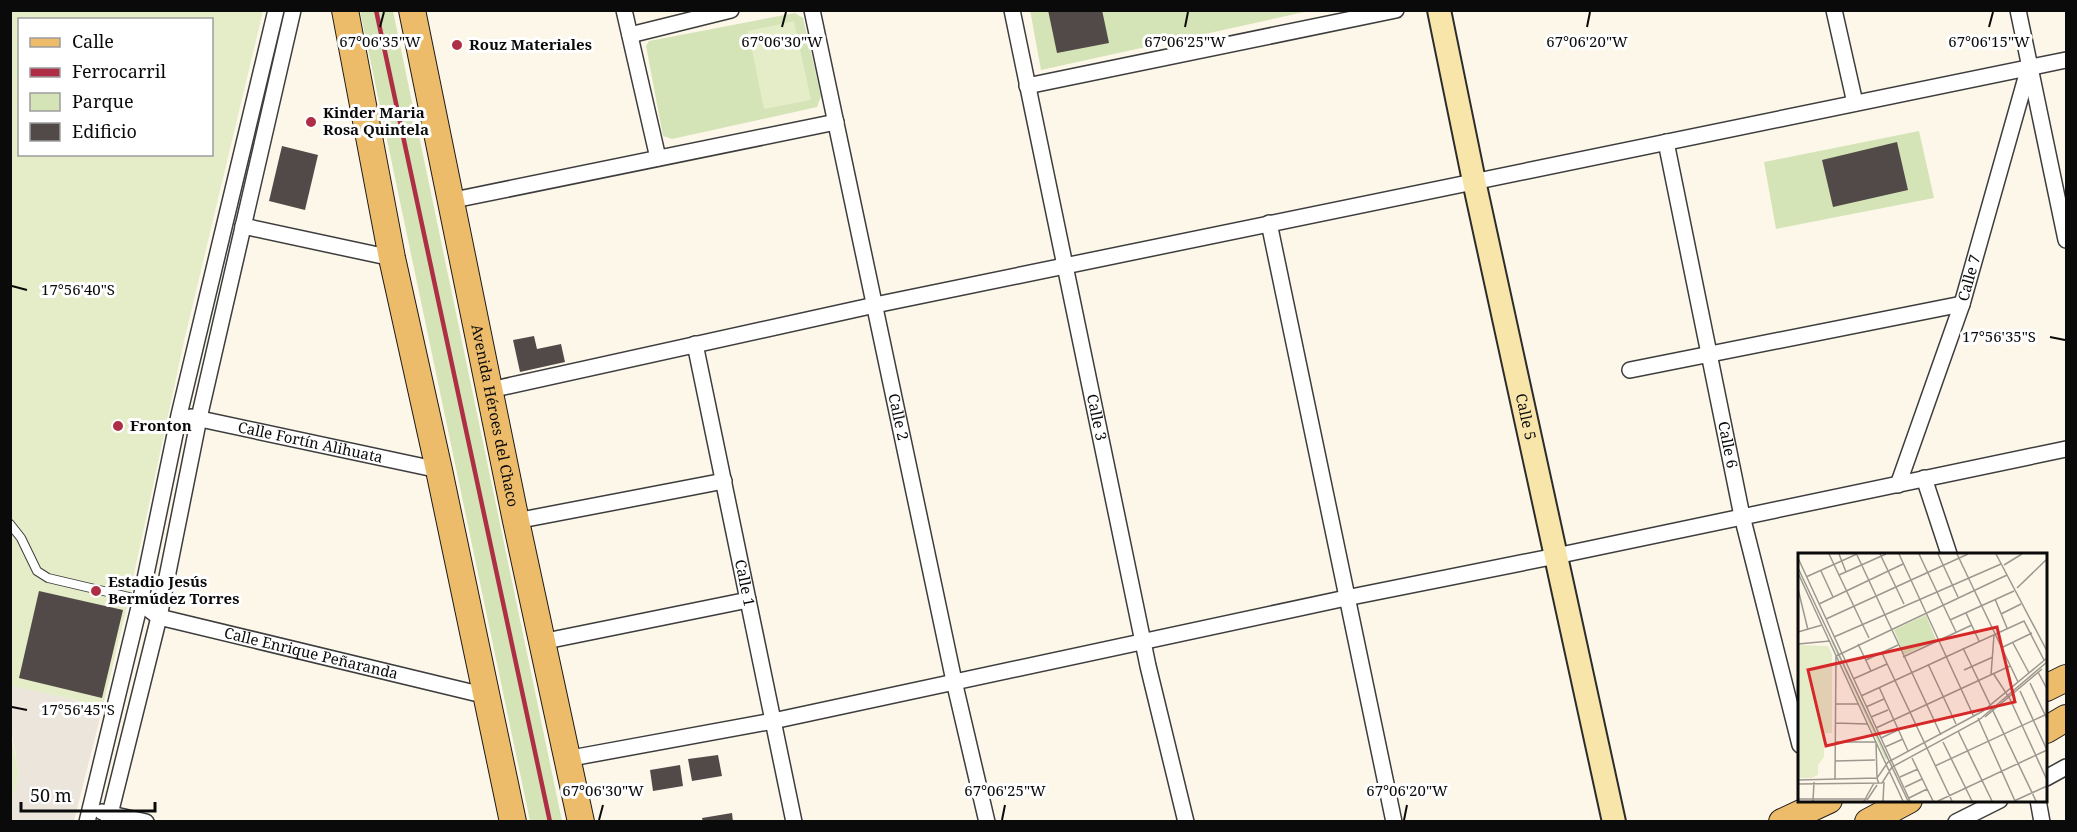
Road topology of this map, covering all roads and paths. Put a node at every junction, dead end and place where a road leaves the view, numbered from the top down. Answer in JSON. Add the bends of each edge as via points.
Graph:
{"nodes":[{"id":1,"x":276,"y":10,"type":"edge"},
{"id":2,"x":292,"y":10,"type":"edge"},
{"id":3,"x":345,"y":10,"type":"edge"},
{"id":4,"x":412,"y":10,"type":"edge"},
{"id":5,"x":624,"y":10,"type":"edge"},
{"id":6,"x":730,"y":10,"type":"edge"},
{"id":7,"x":812,"y":10,"type":"edge"},
{"id":8,"x":1012,"y":10,"type":"edge"},
{"id":9,"x":1396,"y":10,"type":"edge"},
{"id":10,"x":1439,"y":10,"type":"edge"},
{"id":11,"x":1834,"y":10,"type":"edge"},
{"id":12,"x":2018,"y":10,"type":"edge"},
{"id":13,"x":630,"y":35,"type":"junction"},
{"id":14,"x":2067,"y":60,"type":"edge"},
{"id":15,"x":2029,"y":67,"type":"junction"},
{"id":16,"x":1027,"y":86,"type":"junction"},
{"id":17,"x":1855,"y":103,"type":"junction"},
{"id":18,"x":836,"y":122,"type":"junction"},
{"id":19,"x":1666,"y":142,"type":"junction"},
{"id":20,"x":658,"y":158,"type":"junction"},
{"id":21,"x":1474,"y":181,"type":"junction"},
{"id":22,"x":449,"y":201,"type":"junction"},
{"id":23,"x":1269,"y":223,"type":"junction"},
{"id":24,"x":243,"y":226,"type":"junction"},
{"id":25,"x":2066,"y":237,"type":"edge"},
{"id":26,"x":392,"y":258,"type":"junction"},
{"id":27,"x":1065,"y":266,"type":"junction"},
{"id":28,"x":1962,"y":304,"type":"junction"},
{"id":29,"x":875,"y":305,"type":"junction"},
{"id":30,"x":695,"y":344,"type":"junction"},
{"id":31,"x":1709,"y":354,"type":"junction"},
{"id":32,"x":1630,"y":370,"type":"dead end"},
{"id":33,"x":490,"y":390,"type":"junction"},
{"id":34,"x":179,"y":415,"type":"junction"},
{"id":35,"x":199,"y":418,"type":"junction"},
{"id":36,"x":2067,"y":449,"type":"edge"},
{"id":37,"x":439,"y":470,"type":"junction"},
{"id":38,"x":1924,"y":478,"type":"junction"},
{"id":39,"x":724,"y":481,"type":"junction"},
{"id":40,"x":1898,"y":485,"type":"junction"},
{"id":41,"x":1742,"y":516,"type":"junction"},
{"id":42,"x":516,"y":521,"type":"junction"},
{"id":43,"x":10,"y":524,"type":"edge"},
{"id":44,"x":1948,"y":553,"type":"edge"},
{"id":45,"x":1556,"y":556,"type":"junction"},
{"id":46,"x":1346,"y":598,"type":"junction"},
{"id":47,"x":748,"y":600,"type":"junction"},
{"id":48,"x":140,"y":603,"type":"junction"},
{"id":49,"x":159,"y":617,"type":"junction"},
{"id":50,"x":541,"y":642,"type":"junction"},
{"id":51,"x":1143,"y":642,"type":"junction"},
{"id":52,"x":2067,"y":678,"type":"edge"},
{"id":53,"x":954,"y":681,"type":"junction"},
{"id":54,"x":2047,"y":688,"type":"edge"},
{"id":55,"x":487,"y":696,"type":"junction"},
{"id":56,"x":2067,"y":718,"type":"edge"},
{"id":57,"x":773,"y":721,"type":"junction"},
{"id":58,"x":2047,"y":728,"type":"edge"},
{"id":59,"x":1798,"y":737,"type":"edge"},
{"id":60,"x":566,"y":759,"type":"junction"},
{"id":61,"x":2067,"y":767,"type":"edge"},
{"id":62,"x":2047,"y":777,"type":"edge"},
{"id":63,"x":1907,"y":802,"type":"edge"},
{"id":64,"x":1998,"y":802,"type":"edge"},
{"id":65,"x":2038,"y":802,"type":"edge"},
{"id":66,"x":1820,"y":808,"type":"edge"},
{"id":67,"x":89,"y":815,"type":"edge"},
{"id":68,"x":109,"y":818,"type":"edge"},
{"id":69,"x":146,"y":822,"type":"edge"},
{"id":70,"x":513,"y":822,"type":"edge"},
{"id":71,"x":581,"y":822,"type":"edge"},
{"id":72,"x":794,"y":822,"type":"edge"},
{"id":73,"x":987,"y":822,"type":"edge"},
{"id":74,"x":1186,"y":822,"type":"edge"},
{"id":75,"x":1394,"y":822,"type":"edge"},
{"id":76,"x":1614,"y":822,"type":"edge"},
{"id":77,"x":1782,"y":822,"type":"edge"},
{"id":78,"x":1868,"y":822,"type":"edge"},
{"id":79,"x":1956,"y":822,"type":"edge"},
{"id":80,"x":2042,"y":822,"type":"edge"}],
"edges":[{"from":1,"to":34,"type":"street"},
{"from":2,"to":24,"type":"street"},
{"from":3,"to":26,"type":"main road"},
{"from":4,"to":22,"type":"main road","name":"Avenida Héroes del Chaco"},
{"from":5,"to":13,"type":"street"},
{"from":6,"to":13,"type":"street"},
{"from":7,"to":18,"type":"street","name":"Calle 2"},
{"from":8,"to":16,"type":"street","name":"Calle 3"},
{"from":9,"to":16,"type":"street"},
{"from":10,"to":21,"type":"main road","name":"Calle 5"},
{"from":11,"to":17,"type":"street"},
{"from":12,"to":15,"type":"street"},
{"from":13,"to":20,"type":"street"},
{"from":14,"to":15,"type":"street"},
{"from":15,"to":17,"type":"street"},
{"from":15,"to":25,"type":"street"},
{"from":15,"to":28,"type":"street","name":"Calle 7"},
{"from":16,"to":27,"type":"street","name":"Calle 3"},
{"from":17,"to":19,"type":"street"},
{"from":18,"to":20,"type":"street"},
{"from":18,"to":29,"type":"street","name":"Calle 2"},
{"from":19,"to":21,"type":"street"},
{"from":19,"to":31,"type":"street","name":"Calle 6"},
{"from":20,"to":22,"type":"street"},
{"from":21,"to":23,"type":"street"},
{"from":21,"to":45,"type":"main road","name":"Calle 5"},
{"from":22,"to":33,"type":"main road","name":"Avenida Héroes del Chaco"},
{"from":23,"to":27,"type":"street"},
{"from":23,"to":46,"type":"street"},
{"from":24,"to":26,"type":"street"},
{"from":24,"to":35,"type":"street"},
{"from":26,"to":37,"type":"main road"},
{"from":27,"to":29,"type":"street"},
{"from":27,"to":51,"type":"street","name":"Calle 3"},
{"from":28,"to":31,"type":"street"},
{"from":28,"to":40,"type":"street","name":"Calle 7"},
{"from":29,"to":30,"type":"street"},
{"from":29,"to":53,"type":"street","name":"Calle 2"},
{"from":30,"to":33,"type":"street"},
{"from":30,"to":39,"type":"street","name":"Calle 1"},
{"from":31,"to":32,"type":"street"},
{"from":31,"to":41,"type":"street","name":"Calle 6"},
{"from":33,"to":42,"type":"main road","name":"Avenida Héroes del Chaco"},
{"from":34,"to":35,"type":"street","name":"Calle Fortín Alihuata"},
{"from":34,"to":48,"type":"street"},
{"from":35,"to":37,"type":"street","name":"Calle Fortín Alihuata"},
{"from":35,"to":49,"type":"street"},
{"from":36,"to":38,"type":"street"},
{"from":37,"to":55,"type":"main road"},
{"from":38,"to":40,"type":"street"},
{"from":38,"to":44,"type":"street"},
{"from":39,"to":42,"type":"street"},
{"from":39,"to":47,"type":"street","name":"Calle 1"},
{"from":40,"to":41,"type":"street"},
{"from":41,"to":45,"type":"street"},
{"from":41,"to":59,"type":"street","name":"Calle 6"},
{"from":42,"to":50,"type":"main road","name":"Avenida Héroes del Chaco"},
{"from":43,"to":48,"type":"lane","via":[[37,571],[48,578]]},
{"from":45,"to":46,"type":"street"},
{"from":45,"to":76,"type":"main road","name":"Calle 5"},
{"from":46,"to":51,"type":"street"},
{"from":46,"to":75,"type":"street"},
{"from":47,"to":50,"type":"street"},
{"from":47,"to":57,"type":"street","name":"Calle 1"},
{"from":48,"to":49,"type":"street","name":"Calle Enrique Peñaranda"},
{"from":48,"to":67,"type":"street"},
{"from":49,"to":55,"type":"street","name":"Calle Enrique Peñaranda"},
{"from":49,"to":68,"type":"street"},
{"from":50,"to":60,"type":"main road","name":"Avenida Héroes del Chaco"},
{"from":51,"to":53,"type":"street"},
{"from":51,"to":74,"type":"street","name":"Calle 3"},
{"from":52,"to":54,"type":"main road"},
{"from":53,"to":57,"type":"street"},
{"from":53,"to":73,"type":"street","name":"Calle 2"},
{"from":55,"to":70,"type":"main road"},
{"from":56,"to":58,"type":"main road"},
{"from":57,"to":60,"type":"street"},
{"from":57,"to":72,"type":"street","name":"Calle 1"},
{"from":60,"to":71,"type":"main road","name":"Avenida Héroes del Chaco"},
{"from":61,"to":62,"type":"street"},
{"from":63,"to":78,"type":"main road"},
{"from":64,"to":79,"type":"street"},
{"from":65,"to":80,"type":"street"},
{"from":66,"to":77,"type":"main road"},
{"from":67,"to":68,"type":"street"},
{"from":68,"to":69,"type":"street"}]}
